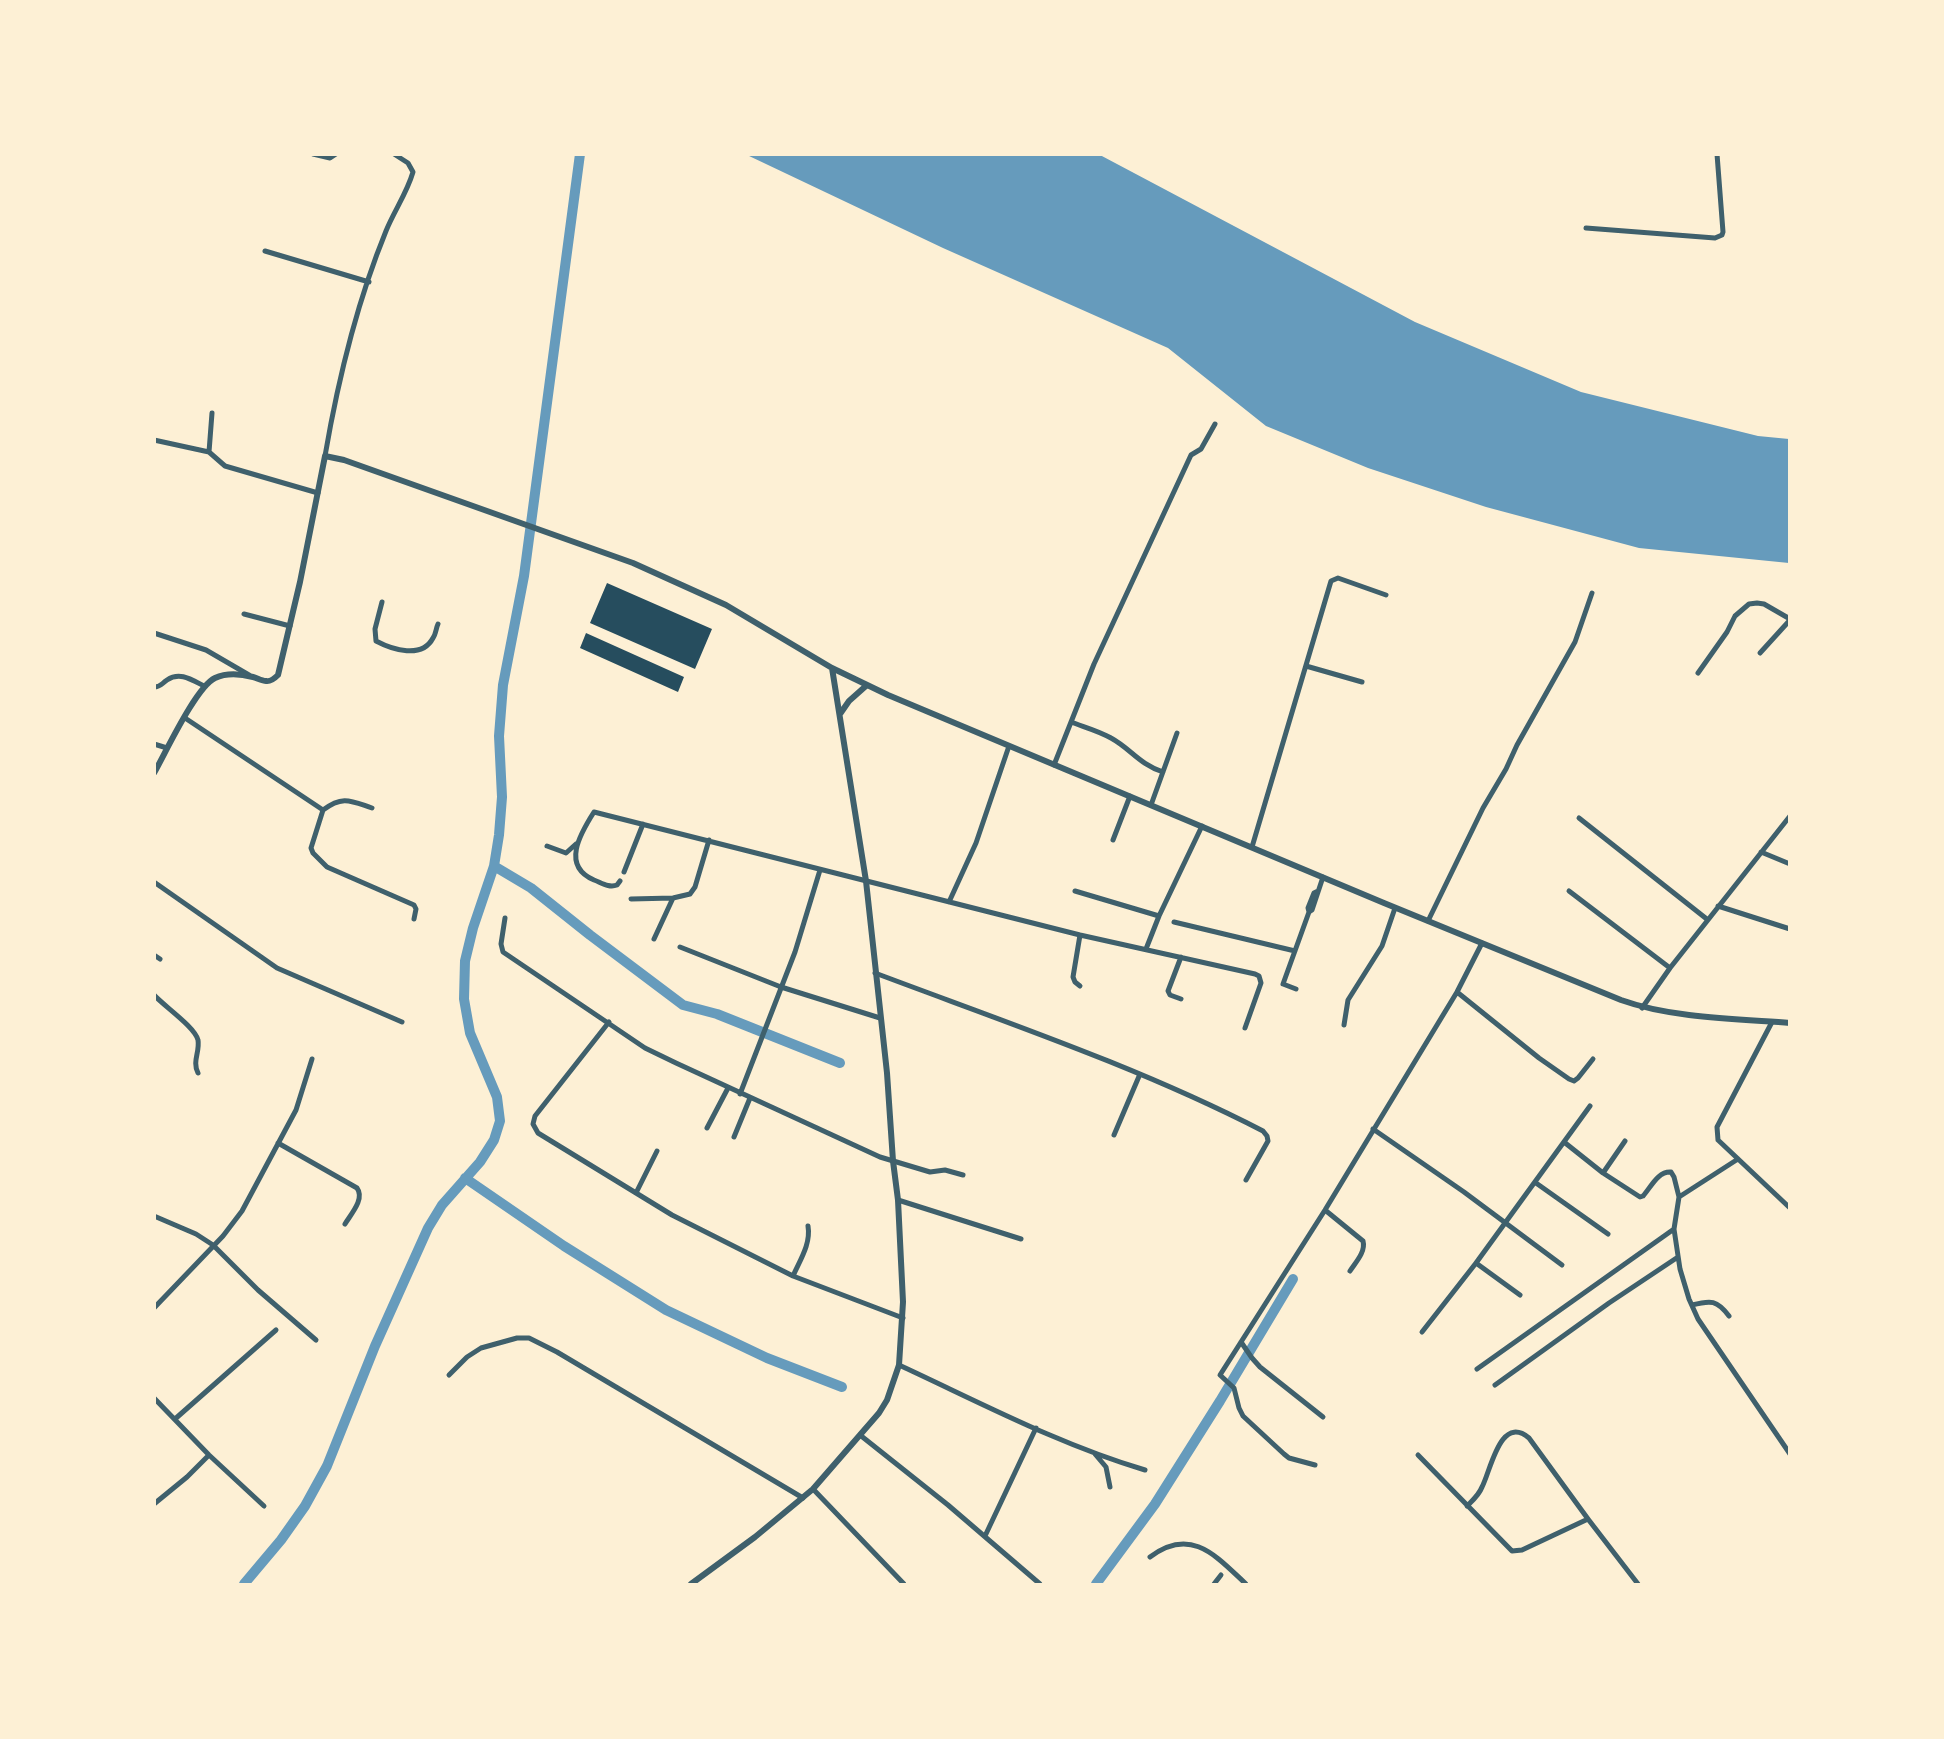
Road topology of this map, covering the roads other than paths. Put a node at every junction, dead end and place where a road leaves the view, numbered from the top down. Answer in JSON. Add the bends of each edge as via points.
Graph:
{"nodes":[{"id":1,"x":313,"y":154,"type":"edge"},
{"id":2,"x":336,"y":154,"type":"edge"},
{"id":3,"x":394,"y":154,"type":"edge"},
{"id":4,"x":1717,"y":154,"type":"edge"},
{"id":5,"x":1586,"y":228,"type":"dead end"},
{"id":6,"x":265,"y":251,"type":"dead end"},
{"id":7,"x":369,"y":282,"type":"junction"},
{"id":8,"x":212,"y":413,"type":"dead end"},
{"id":9,"x":1215,"y":424,"type":"dead end"},
{"id":10,"x":154,"y":440,"type":"edge"},
{"id":11,"x":209,"y":452,"type":"junction"},
{"id":12,"x":325,"y":456,"type":"junction"},
{"id":13,"x":318,"y":493,"type":"junction"},
{"id":14,"x":1592,"y":593,"type":"dead end"},
{"id":15,"x":1386,"y":595,"type":"dead end"},
{"id":16,"x":382,"y":602,"type":"dead end"},
{"id":17,"x":244,"y":614,"type":"dead end"},
{"id":18,"x":1790,"y":619,"type":"edge"},
{"id":19,"x":438,"y":624,"type":"dead end"},
{"id":20,"x":290,"y":626,"type":"junction"},
{"id":21,"x":154,"y":633,"type":"edge"},
{"id":22,"x":1760,"y":653,"type":"dead end"},
{"id":23,"x":1306,"y":666,"type":"junction"},
{"id":24,"x":832,"y":668,"type":"junction"},
{"id":25,"x":1698,"y":673,"type":"dead end"},
{"id":26,"x":253,"y":677,"type":"junction"},
{"id":27,"x":1362,"y":681,"type":"dead end"},
{"id":28,"x":867,"y":685,"type":"junction"},
{"id":29,"x":204,"y":686,"type":"junction"},
{"id":30,"x":154,"y":687,"type":"edge"},
{"id":31,"x":840,"y":714,"type":"junction"},
{"id":32,"x":184,"y":718,"type":"junction"},
{"id":33,"x":1071,"y":722,"type":"junction"},
{"id":34,"x":1177,"y":733,"type":"dead end"},
{"id":35,"x":154,"y":744,"type":"edge"},
{"id":36,"x":1009,"y":746,"type":"junction"},
{"id":37,"x":167,"y":748,"type":"junction"},
{"id":38,"x":1054,"y":765,"type":"junction"},
{"id":39,"x":154,"y":772,"type":"edge"},
{"id":40,"x":1163,"y":772,"type":"junction"},
{"id":41,"x":1130,"y":796,"type":"junction"},
{"id":42,"x":1151,"y":805,"type":"junction"},
{"id":43,"x":372,"y":808,"type":"dead end"},
{"id":44,"x":323,"y":810,"type":"junction"},
{"id":45,"x":1790,"y":816,"type":"edge"},
{"id":46,"x":1579,"y":818,"type":"dead end"},
{"id":47,"x":643,"y":824,"type":"junction"},
{"id":48,"x":1202,"y":826,"type":"junction"},
{"id":49,"x":709,"y":840,"type":"junction"},
{"id":50,"x":1113,"y":840,"type":"dead end"},
{"id":51,"x":578,"y":842,"type":"junction"},
{"id":52,"x":547,"y":846,"type":"dead end"},
{"id":53,"x":1252,"y":847,"type":"junction"},
{"id":54,"x":1761,"y":852,"type":"junction"},
{"id":55,"x":1790,"y":864,"type":"edge"},
{"id":56,"x":820,"y":870,"type":"junction"},
{"id":57,"x":624,"y":872,"type":"dead end"},
{"id":58,"x":1323,"y":877,"type":"junction"},
{"id":59,"x":866,"y":880,"type":"junction"},
{"id":60,"x":620,"y":881,"type":"dead end"},
{"id":61,"x":154,"y":882,"type":"edge"},
{"id":62,"x":1075,"y":891,"type":"dead end"},
{"id":63,"x":1569,"y":891,"type":"dead end"},
{"id":64,"x":674,"y":898,"type":"junction"},
{"id":65,"x":631,"y":899,"type":"dead end"},
{"id":66,"x":949,"y":902,"type":"junction"},
{"id":67,"x":1718,"y":906,"type":"junction"},
{"id":68,"x":1395,"y":908,"type":"junction"},
{"id":69,"x":1159,"y":916,"type":"junction"},
{"id":70,"x":506,"y":918,"type":"dead end"},
{"id":71,"x":414,"y":919,"type":"dead end"},
{"id":72,"x":1708,"y":920,"type":"junction"},
{"id":73,"x":1428,"y":921,"type":"junction"},
{"id":74,"x":1174,"y":922,"type":"dead end"},
{"id":75,"x":1790,"y":929,"type":"edge"},
{"id":76,"x":1080,"y":936,"type":"junction"},
{"id":77,"x":654,"y":939,"type":"dead end"},
{"id":78,"x":1482,"y":943,"type":"junction"},
{"id":79,"x":680,"y":947,"type":"dead end"},
{"id":80,"x":1146,"y":949,"type":"junction"},
{"id":81,"x":1295,"y":951,"type":"junction"},
{"id":82,"x":1181,"y":957,"type":"junction"},
{"id":83,"x":1670,"y":968,"type":"junction"},
{"id":84,"x":875,"y":973,"type":"junction"},
{"id":85,"x":1080,"y":986,"type":"dead end"},
{"id":86,"x":781,"y":987,"type":"junction"},
{"id":87,"x":1296,"y":989,"type":"dead end"},
{"id":88,"x":1457,"y":992,"type":"junction"},
{"id":89,"x":154,"y":995,"type":"edge"},
{"id":90,"x":1181,"y":999,"type":"dead end"},
{"id":91,"x":1642,"y":1008,"type":"junction"},
{"id":92,"x":880,"y":1018,"type":"junction"},
{"id":93,"x":402,"y":1022,"type":"dead end"},
{"id":94,"x":609,"y":1022,"type":"junction"},
{"id":95,"x":1772,"y":1022,"type":"junction"},
{"id":96,"x":1790,"y":1023,"type":"edge"},
{"id":97,"x":1344,"y":1025,"type":"dead end"},
{"id":98,"x":1245,"y":1028,"type":"dead end"},
{"id":99,"x":312,"y":1059,"type":"dead end"},
{"id":100,"x":1593,"y":1059,"type":"dead end"},
{"id":101,"x":198,"y":1073,"type":"dead end"},
{"id":102,"x":1140,"y":1074,"type":"junction"},
{"id":103,"x":728,"y":1088,"type":"junction"},
{"id":104,"x":740,"y":1094,"type":"junction"},
{"id":105,"x":750,"y":1098,"type":"junction"},
{"id":106,"x":1590,"y":1106,"type":"dead end"},
{"id":107,"x":707,"y":1128,"type":"dead end"},
{"id":108,"x":1373,"y":1129,"type":"junction"},
{"id":109,"x":1114,"y":1134,"type":"dead end"},
{"id":110,"x":734,"y":1137,"type":"dead end"},
{"id":111,"x":1624,"y":1141,"type":"dead end"},
{"id":112,"x":1564,"y":1142,"type":"junction"},
{"id":113,"x":278,"y":1143,"type":"junction"},
{"id":114,"x":657,"y":1151,"type":"dead end"},
{"id":115,"x":1738,"y":1159,"type":"junction"},
{"id":116,"x":893,"y":1161,"type":"junction"},
{"id":117,"x":1603,"y":1173,"type":"junction"},
{"id":118,"x":963,"y":1175,"type":"dead end"},
{"id":119,"x":1246,"y":1180,"type":"dead end"},
{"id":120,"x":1536,"y":1182,"type":"junction"},
{"id":121,"x":636,"y":1193,"type":"junction"},
{"id":122,"x":1679,"y":1197,"type":"junction"},
{"id":123,"x":898,"y":1200,"type":"junction"},
{"id":124,"x":1790,"y":1208,"type":"edge"},
{"id":125,"x":1325,"y":1210,"type":"junction"},
{"id":126,"x":154,"y":1216,"type":"edge"},
{"id":127,"x":1505,"y":1222,"type":"junction"},
{"id":128,"x":345,"y":1224,"type":"dead end"},
{"id":129,"x":808,"y":1226,"type":"dead end"},
{"id":130,"x":1674,"y":1229,"type":"junction"},
{"id":131,"x":1608,"y":1234,"type":"dead end"},
{"id":132,"x":1021,"y":1239,"type":"dead end"},
{"id":133,"x":213,"y":1245,"type":"junction"},
{"id":134,"x":1678,"y":1257,"type":"junction"},
{"id":135,"x":1476,"y":1263,"type":"junction"},
{"id":136,"x":1562,"y":1265,"type":"dead end"},
{"id":137,"x":1350,"y":1271,"type":"dead end"},
{"id":138,"x":793,"y":1276,"type":"junction"},
{"id":139,"x":1520,"y":1295,"type":"dead end"},
{"id":140,"x":1692,"y":1305,"type":"junction"},
{"id":141,"x":154,"y":1308,"type":"edge"},
{"id":142,"x":1729,"y":1316,"type":"dead end"},
{"id":143,"x":903,"y":1318,"type":"junction"},
{"id":144,"x":276,"y":1330,"type":"dead end"},
{"id":145,"x":1422,"y":1332,"type":"dead end"},
{"id":146,"x":316,"y":1340,"type":"dead end"},
{"id":147,"x":1243,"y":1344,"type":"junction"},
{"id":148,"x":898,"y":1365,"type":"junction"},
{"id":149,"x":1477,"y":1369,"type":"dead end"},
{"id":150,"x":449,"y":1375,"type":"dead end"},
{"id":151,"x":1496,"y":1385,"type":"dead end"},
{"id":152,"x":154,"y":1398,"type":"edge"},
{"id":153,"x":1323,"y":1418,"type":"dead end"},
{"id":154,"x":175,"y":1419,"type":"junction"},
{"id":155,"x":1036,"y":1428,"type":"junction"},
{"id":156,"x":860,"y":1435,"type":"junction"},
{"id":157,"x":1094,"y":1453,"type":"junction"},
{"id":158,"x":1790,"y":1454,"type":"edge"},
{"id":159,"x":209,"y":1455,"type":"junction"},
{"id":160,"x":1418,"y":1455,"type":"dead end"},
{"id":161,"x":1315,"y":1465,"type":"dead end"},
{"id":162,"x":1145,"y":1470,"type":"dead end"},
{"id":163,"x":1110,"y":1486,"type":"dead end"},
{"id":164,"x":813,"y":1489,"type":"junction"},
{"id":165,"x":803,"y":1498,"type":"junction"},
{"id":166,"x":154,"y":1504,"type":"edge"},
{"id":167,"x":264,"y":1506,"type":"dead end"},
{"id":168,"x":1467,"y":1506,"type":"junction"},
{"id":169,"x":1588,"y":1519,"type":"junction"},
{"id":170,"x":985,"y":1536,"type":"junction"},
{"id":171,"x":1150,"y":1557,"type":"dead end"},
{"id":172,"x":1225,"y":1572,"type":"junction"},
{"id":173,"x":691,"y":1584,"type":"edge"},
{"id":174,"x":904,"y":1584,"type":"edge"},
{"id":175,"x":1040,"y":1584,"type":"edge"},
{"id":176,"x":1214,"y":1584,"type":"edge"},
{"id":177,"x":1246,"y":1584,"type":"edge"},
{"id":178,"x":1638,"y":1584,"type":"edge"}],
"edges":[{"from":1,"to":2,"type":"street","via":[[330,159]]},
{"from":3,"to":7,"type":"street","via":[[408,163],[413,172]]},
{"from":4,"to":5,"type":"street","via":[[1724,232],[1719,237]]},
{"from":6,"to":7,"type":"street"},
{"from":7,"to":12,"type":"street","via":[[332,416]]},
{"from":8,"to":11,"type":"street"},
{"from":9,"to":33,"type":"street","via":[[1201,449],[1191,455]]},
{"from":10,"to":11,"type":"street"},
{"from":11,"to":13,"type":"street","via":[[225,466]]},
{"from":12,"to":13,"type":"street"},
{"from":12,"to":24,"type":"street","via":[[633,563],[716,600]]},
{"from":13,"to":20,"type":"street"},
{"from":14,"to":73,"type":"street","via":[[1575,642],[1483,808]]},
{"from":15,"to":23,"type":"street","via":[[1338,578],[1331,581]]},
{"from":16,"to":19,"type":"street","via":[[374,635],[382,644],[411,652],[418,650],[434,638]]},
{"from":17,"to":20,"type":"street"},
{"from":18,"to":22,"type":"street"},
{"from":18,"to":25,"type":"street","via":[[1764,604],[1749,604],[1735,616]]},
{"from":20,"to":26,"type":"street","via":[[278,675],[266,681]]},
{"from":21,"to":26,"type":"street","via":[[206,650]]},
{"from":23,"to":27,"type":"street"},
{"from":23,"to":53,"type":"street"},
{"from":24,"to":28,"type":"street"},
{"from":24,"to":31,"type":"street"},
{"from":26,"to":29,"type":"street","via":[[223,675]]},
{"from":28,"to":31,"type":"street"},
{"from":28,"to":36,"type":"street"},
{"from":29,"to":30,"type":"street","via":[[183,676]]},
{"from":29,"to":32,"type":"street"},
{"from":31,"to":59,"type":"street"},
{"from":32,"to":37,"type":"street"},
{"from":32,"to":44,"type":"street"},
{"from":33,"to":38,"type":"street"},
{"from":33,"to":40,"type":"street","via":[[1109,737]]},
{"from":34,"to":40,"type":"street"},
{"from":35,"to":37,"type":"street"},
{"from":36,"to":38,"type":"street"},
{"from":36,"to":66,"type":"street","via":[[976,843]]},
{"from":37,"to":39,"type":"street"},
{"from":38,"to":41,"type":"street"},
{"from":40,"to":42,"type":"street"},
{"from":41,"to":42,"type":"street"},
{"from":41,"to":50,"type":"street"},
{"from":42,"to":48,"type":"street"},
{"from":43,"to":44,"type":"street","via":[[347,800],[335,801]]},
{"from":44,"to":71,"type":"street","via":[[312,853],[327,867],[414,905]]},
{"from":45,"to":54,"type":"street"},
{"from":46,"to":72,"type":"street"},
{"from":47,"to":49,"type":"street"},
{"from":47,"to":51,"type":"street","via":[[594,812]]},
{"from":47,"to":57,"type":"street"},
{"from":48,"to":53,"type":"street"},
{"from":48,"to":69,"type":"street"},
{"from":49,"to":56,"type":"street"},
{"from":49,"to":64,"type":"street","via":[[695,887],[690,894]]},
{"from":51,"to":52,"type":"street","via":[[566,853]]},
{"from":51,"to":60,"type":"street","via":[[576,865],[585,876],[610,887]]},
{"from":53,"to":58,"type":"street"},
{"from":54,"to":55,"type":"street"},
{"from":54,"to":67,"type":"street"},
{"from":56,"to":59,"type":"street"},
{"from":56,"to":86,"type":"street"},
{"from":58,"to":68,"type":"street"},
{"from":58,"to":81,"type":"street"},
{"from":59,"to":66,"type":"street"},
{"from":59,"to":84,"type":"street"},
{"from":61,"to":93,"type":"street","via":[[268,963]]},
{"from":62,"to":69,"type":"street"},
{"from":63,"to":83,"type":"street"},
{"from":64,"to":65,"type":"street"},
{"from":64,"to":77,"type":"street"},
{"from":66,"to":76,"type":"street"},
{"from":67,"to":72,"type":"street"},
{"from":67,"to":75,"type":"street"},
{"from":68,"to":73,"type":"street"},
{"from":68,"to":97,"type":"street","via":[[1382,946],[1348,1000]]},
{"from":69,"to":80,"type":"street"},
{"from":70,"to":94,"type":"street","via":[[503,952]]},
{"from":72,"to":83,"type":"street"},
{"from":73,"to":78,"type":"street"},
{"from":74,"to":81,"type":"street"},
{"from":76,"to":80,"type":"street"},
{"from":76,"to":85,"type":"street","via":[[1073,980]]},
{"from":78,"to":88,"type":"street"},
{"from":78,"to":91,"type":"street"},
{"from":79,"to":86,"type":"street"},
{"from":80,"to":82,"type":"street"},
{"from":81,"to":87,"type":"street","via":[[1283,984]]},
{"from":82,"to":90,"type":"street","via":[[1168,991]]},
{"from":82,"to":98,"type":"street","via":[[1259,976],[1261,982]]},
{"from":83,"to":91,"type":"street"},
{"from":84,"to":92,"type":"street"},
{"from":84,"to":102,"type":"street"},
{"from":86,"to":92,"type":"street"},
{"from":86,"to":104,"type":"street"},
{"from":88,"to":100,"type":"street","via":[[1569,1079],[1578,1078]]},
{"from":88,"to":108,"type":"street"},
{"from":89,"to":101,"type":"street","via":[[196,1035]]},
{"from":91,"to":95,"type":"street"},
{"from":92,"to":116,"type":"street"},
{"from":94,"to":103,"type":"street","via":[[645,1047]]},
{"from":94,"to":121,"type":"street","via":[[534,1116],[533,1124],[538,1133]]},
{"from":95,"to":96,"type":"street"},
{"from":95,"to":115,"type":"street","via":[[1717,1127],[1718,1140]]},
{"from":99,"to":113,"type":"street","via":[[296,1110]]},
{"from":102,"to":109,"type":"street"},
{"from":102,"to":119,"type":"street","via":[[1268,1136]]},
{"from":103,"to":104,"type":"street"},
{"from":103,"to":107,"type":"street"},
{"from":104,"to":105,"type":"street"},
{"from":105,"to":110,"type":"street"},
{"from":105,"to":116,"type":"street"},
{"from":106,"to":112,"type":"street"},
{"from":108,"to":125,"type":"street"},
{"from":108,"to":127,"type":"street"},
{"from":111,"to":117,"type":"street"},
{"from":112,"to":117,"type":"street"},
{"from":112,"to":120,"type":"street"},
{"from":113,"to":128,"type":"street","via":[[357,1188],[360,1198]]},
{"from":113,"to":133,"type":"street","via":[[242,1210]]},
{"from":114,"to":121,"type":"street"},
{"from":115,"to":122,"type":"street"},
{"from":115,"to":124,"type":"street"},
{"from":116,"to":118,"type":"street","via":[[930,1172],[945,1170]]},
{"from":116,"to":123,"type":"street"},
{"from":117,"to":122,"type":"street","via":[[1640,1197],[1663,1172],[1671,1172]]},
{"from":120,"to":127,"type":"street"},
{"from":120,"to":131,"type":"street"},
{"from":121,"to":138,"type":"street"},
{"from":122,"to":130,"type":"street"},
{"from":123,"to":132,"type":"street"},
{"from":123,"to":143,"type":"street"},
{"from":125,"to":137,"type":"street","via":[[1365,1245]]},
{"from":125,"to":147,"type":"street"},
{"from":126,"to":133,"type":"street"},
{"from":127,"to":135,"type":"street"},
{"from":127,"to":136,"type":"street"},
{"from":129,"to":138,"type":"street","via":[[810,1236]]},
{"from":130,"to":134,"type":"street"},
{"from":130,"to":149,"type":"street"},
{"from":133,"to":141,"type":"street"},
{"from":133,"to":146,"type":"street"},
{"from":134,"to":140,"type":"street"},
{"from":134,"to":151,"type":"street"},
{"from":135,"to":139,"type":"street"},
{"from":135,"to":145,"type":"street"},
{"from":138,"to":143,"type":"street"},
{"from":140,"to":142,"type":"street","via":[[1711,1302]]},
{"from":140,"to":158,"type":"street","via":[[1716,1347]]},
{"from":143,"to":148,"type":"street"},
{"from":144,"to":154,"type":"street"},
{"from":147,"to":153,"type":"street","via":[[1252,1358]]},
{"from":147,"to":161,"type":"street","via":[[1220,1375],[1234,1388],[1243,1416],[1289,1458]]},
{"from":148,"to":155,"type":"street"},
{"from":148,"to":156,"type":"street","via":[[887,1400]]},
{"from":150,"to":165,"type":"street","via":[[481,1348],[529,1338]]},
{"from":152,"to":154,"type":"street"},
{"from":154,"to":159,"type":"street"},
{"from":155,"to":157,"type":"street"},
{"from":155,"to":170,"type":"street"},
{"from":156,"to":164,"type":"street"},
{"from":156,"to":170,"type":"street"},
{"from":157,"to":162,"type":"street"},
{"from":157,"to":163,"type":"street","via":[[1106,1467]]},
{"from":159,"to":166,"type":"street"},
{"from":159,"to":167,"type":"street"},
{"from":160,"to":168,"type":"street"},
{"from":164,"to":165,"type":"street"},
{"from":164,"to":174,"type":"street"},
{"from":165,"to":173,"type":"street"},
{"from":168,"to":169,"type":"street","via":[[1512,1551]]},
{"from":168,"to":169,"type":"street","via":[[1484,1485],[1504,1437],[1516,1431],[1529,1438]]},
{"from":169,"to":178,"type":"street"},
{"from":170,"to":175,"type":"street"},
{"from":171,"to":172,"type":"street","via":[[1178,1544],[1202,1548],[1213,1554]]},
{"from":172,"to":176,"type":"street"},
{"from":172,"to":177,"type":"street"}]}
